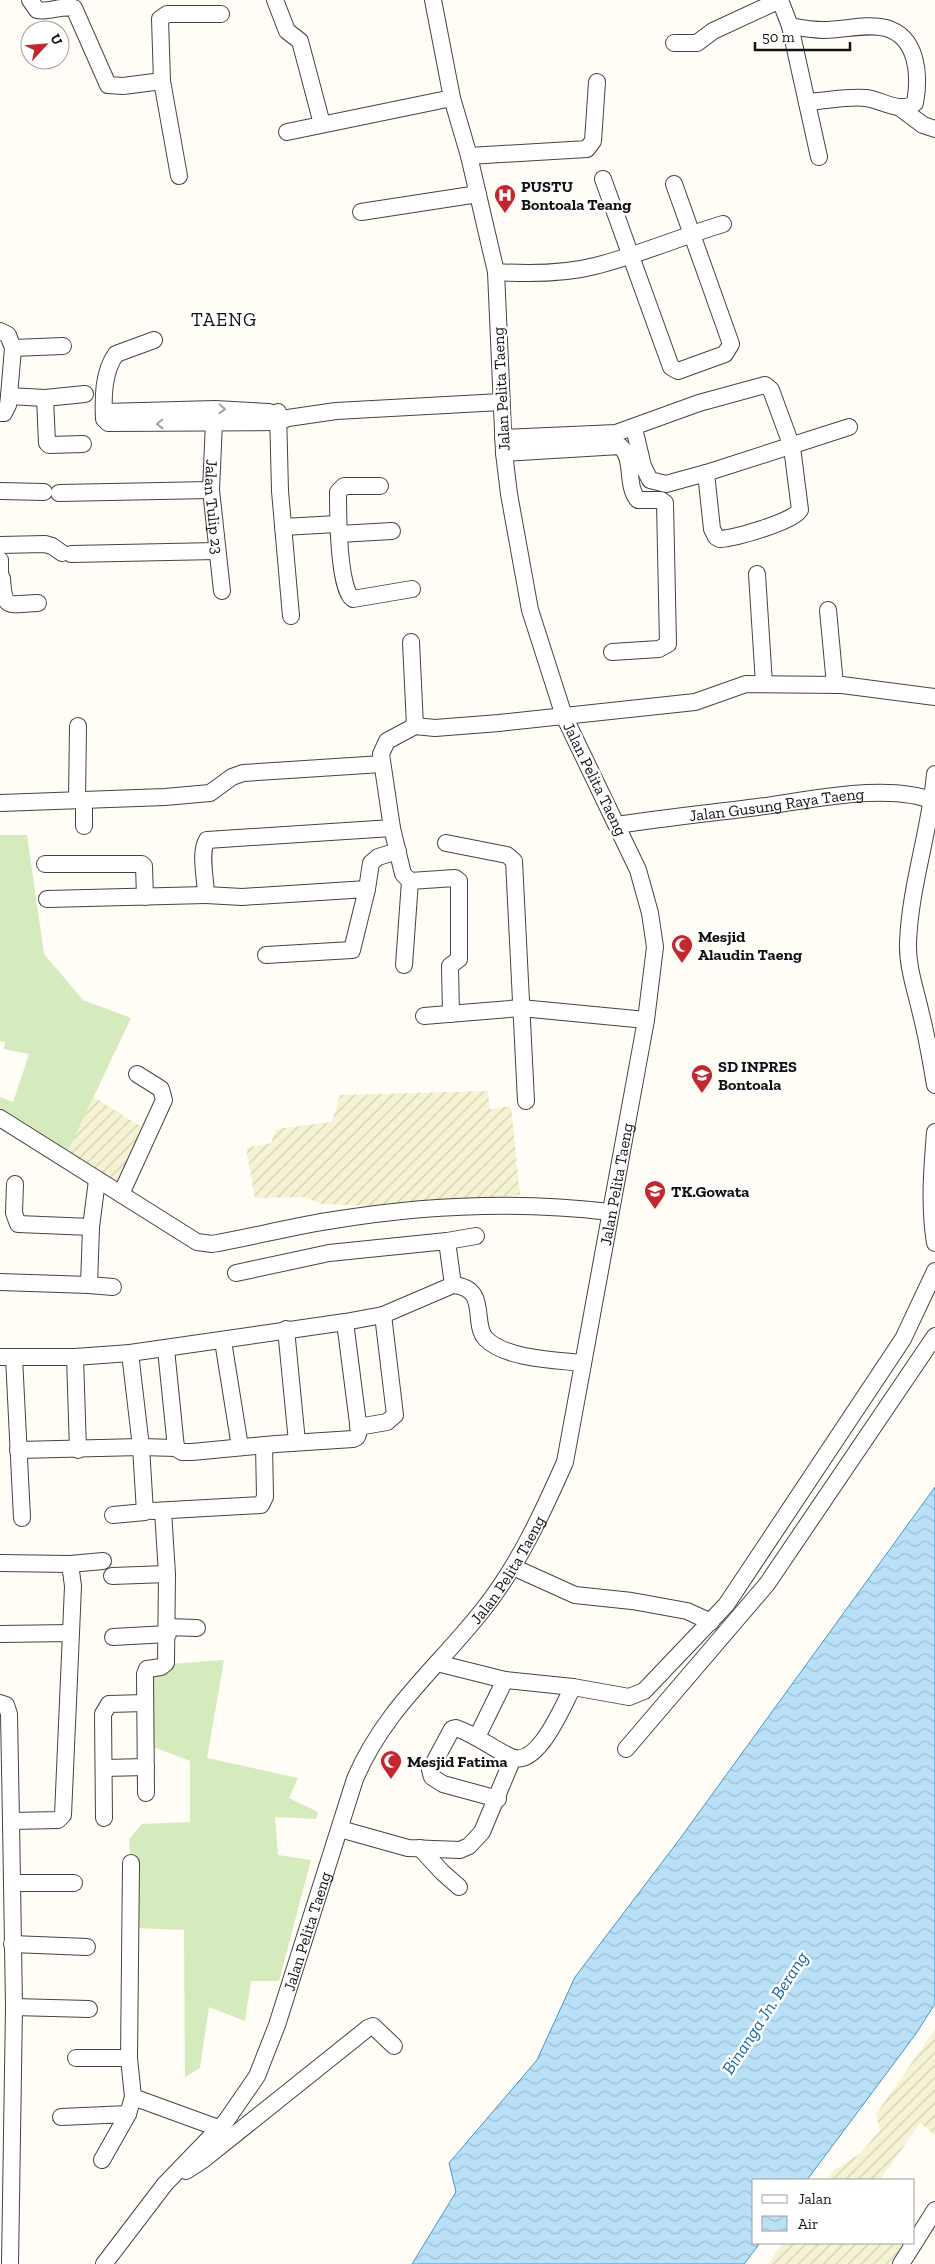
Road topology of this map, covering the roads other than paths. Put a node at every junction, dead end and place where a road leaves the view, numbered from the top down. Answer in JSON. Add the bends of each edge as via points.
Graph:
{"nodes":[{"id":1,"x":30,"y":0,"type":"edge"},
{"id":2,"x":275,"y":0,"type":"edge"},
{"id":3,"x":432,"y":0,"type":"edge"},
{"id":4,"x":780,"y":0,"type":"edge"},
{"id":5,"x":221,"y":14,"type":"dead end"},
{"id":6,"x":790,"y":26,"type":"junction"},
{"id":7,"x":674,"y":44,"type":"dead end"},
{"id":8,"x":162,"y":81,"type":"junction"},
{"id":9,"x":597,"y":82,"type":"dead end"},
{"id":10,"x":452,"y":98,"type":"junction"},
{"id":11,"x":807,"y":102,"type":"junction"},
{"id":12,"x":899,"y":107,"type":"junction"},
{"id":13,"x":322,"y":124,"type":"junction"},
{"id":14,"x":935,"y":129,"type":"edge"},
{"id":15,"x":287,"y":132,"type":"dead end"},
{"id":16,"x":469,"y":156,"type":"junction"},
{"id":17,"x":819,"y":157,"type":"dead end"},
{"id":18,"x":179,"y":176,"type":"dead end"},
{"id":19,"x":603,"y":179,"type":"dead end"},
{"id":20,"x":674,"y":184,"type":"dead end"},
{"id":21,"x":478,"y":194,"type":"junction"},
{"id":22,"x":362,"y":212,"type":"dead end"},
{"id":23,"x":723,"y":224,"type":"dead end"},
{"id":24,"x":692,"y":233,"type":"junction"},
{"id":25,"x":631,"y":254,"type":"junction"},
{"id":26,"x":496,"y":272,"type":"junction"},
{"id":27,"x":0,"y":331,"type":"edge"},
{"id":28,"x":154,"y":340,"type":"dead end"},
{"id":29,"x":63,"y":346,"type":"dead end"},
{"id":30,"x":13,"y":348,"type":"junction"},
{"id":31,"x":85,"y":394,"type":"dead end"},
{"id":32,"x":9,"y":396,"type":"junction"},
{"id":33,"x":45,"y":398,"type":"junction"},
{"id":34,"x":500,"y":402,"type":"junction"},
{"id":35,"x":0,"y":413,"type":"edge"},
{"id":36,"x":191,"y":416,"type":"junction"},
{"id":37,"x":282,"y":418,"type":"junction"},
{"id":38,"x":214,"y":422,"type":"junction"},
{"id":39,"x":849,"y":427,"type":"dead end"},
{"id":40,"x":634,"y":428,"type":"junction"},
{"id":41,"x":83,"y":444,"type":"dead end"},
{"id":42,"x":504,"y":445,"type":"junction"},
{"id":43,"x":792,"y":447,"type":"junction"},
{"id":44,"x":706,"y":473,"type":"junction"},
{"id":45,"x":380,"y":486,"type":"dead end"},
{"id":46,"x":211,"y":490,"type":"junction"},
{"id":47,"x":0,"y":491,"type":"edge"},
{"id":48,"x":283,"y":527,"type":"junction"},
{"id":49,"x":338,"y":529,"type":"junction"},
{"id":50,"x":392,"y":531,"type":"dead end"},
{"id":51,"x":0,"y":545,"type":"edge"},
{"id":52,"x":217,"y":551,"type":"junction"},
{"id":53,"x":0,"y":560,"type":"edge"},
{"id":54,"x":757,"y":574,"type":"dead end"},
{"id":55,"x":1,"y":578,"type":"edge"},
{"id":56,"x":412,"y":590,"type":"dead end"},
{"id":57,"x":222,"y":591,"type":"dead end"},
{"id":58,"x":38,"y":603,"type":"dead end"},
{"id":59,"x":828,"y":610,"type":"dead end"},
{"id":60,"x":291,"y":616,"type":"dead end"},
{"id":61,"x":411,"y":642,"type":"dead end"},
{"id":62,"x":612,"y":652,"type":"dead end"},
{"id":63,"x":764,"y":684,"type":"junction"},
{"id":64,"x":835,"y":685,"type":"junction"},
{"id":65,"x":935,"y":697,"type":"edge"},
{"id":66,"x":564,"y":716,"type":"junction"},
{"id":67,"x":78,"y":726,"type":"dead end"},
{"id":68,"x":415,"y":726,"type":"junction"},
{"id":69,"x":382,"y":764,"type":"junction"},
{"id":70,"x":935,"y":774,"type":"edge"},
{"id":71,"x":81,"y":800,"type":"junction"},
{"id":72,"x":934,"y":801,"type":"edge"},
{"id":73,"x":0,"y":803,"type":"edge"},
{"id":74,"x":617,"y":825,"type":"junction"},
{"id":75,"x":84,"y":826,"type":"dead end"},
{"id":76,"x":392,"y":828,"type":"junction"},
{"id":77,"x":446,"y":844,"type":"dead end"},
{"id":78,"x":398,"y":851,"type":"junction"},
{"id":79,"x":46,"y":864,"type":"dead end"},
{"id":80,"x":410,"y":881,"type":"junction"},
{"id":81,"x":366,"y":889,"type":"junction"},
{"id":82,"x":206,"y":895,"type":"junction"},
{"id":83,"x":145,"y":897,"type":"junction"},
{"id":84,"x":47,"y":900,"type":"dead end"},
{"id":85,"x":266,"y":955,"type":"dead end"},
{"id":86,"x":404,"y":965,"type":"dead end"},
{"id":87,"x":521,"y":1008,"type":"junction"},
{"id":88,"x":451,"y":1014,"type":"junction"},
{"id":89,"x":424,"y":1016,"type":"dead end"},
{"id":90,"x":646,"y":1020,"type":"junction"},
{"id":91,"x":138,"y":1074,"type":"dead end"},
{"id":92,"x":935,"y":1085,"type":"edge"},
{"id":93,"x":526,"y":1101,"type":"dead end"},
{"id":94,"x":0,"y":1118,"type":"edge"},
{"id":95,"x":935,"y":1132,"type":"edge"},
{"id":96,"x":97,"y":1180,"type":"junction"},
{"id":97,"x":15,"y":1184,"type":"dead end"},
{"id":98,"x":121,"y":1194,"type":"junction"},
{"id":99,"x":610,"y":1212,"type":"junction"},
{"id":100,"x":91,"y":1227,"type":"junction"},
{"id":101,"x":476,"y":1236,"type":"dead end"},
{"id":102,"x":447,"y":1241,"type":"junction"},
{"id":103,"x":935,"y":1243,"type":"edge"},
{"id":104,"x":935,"y":1271,"type":"edge"},
{"id":105,"x":236,"y":1273,"type":"dead end"},
{"id":106,"x":0,"y":1282,"type":"edge"},
{"id":107,"x":89,"y":1285,"type":"junction"},
{"id":108,"x":453,"y":1285,"type":"junction"},
{"id":109,"x":113,"y":1287,"type":"dead end"},
{"id":110,"x":383,"y":1315,"type":"junction"},
{"id":111,"x":345,"y":1322,"type":"junction"},
{"id":112,"x":286,"y":1329,"type":"junction"},
{"id":113,"x":935,"y":1336,"type":"edge"},
{"id":114,"x":223,"y":1341,"type":"junction"},
{"id":115,"x":166,"y":1349,"type":"junction"},
{"id":116,"x":130,"y":1353,"type":"junction"},
{"id":117,"x":7,"y":1357,"type":"edge"},
{"id":118,"x":75,"y":1357,"type":"junction"},
{"id":119,"x":583,"y":1363,"type":"junction"},
{"id":120,"x":358,"y":1427,"type":"junction"},
{"id":121,"x":297,"y":1442,"type":"junction"},
{"id":122,"x":264,"y":1445,"type":"junction"},
{"id":123,"x":140,"y":1447,"type":"junction"},
{"id":124,"x":240,"y":1447,"type":"junction"},
{"id":125,"x":176,"y":1448,"type":"junction"},
{"id":126,"x":18,"y":1450,"type":"junction"},
{"id":127,"x":78,"y":1450,"type":"junction"},
{"id":128,"x":163,"y":1511,"type":"junction"},
{"id":129,"x":145,"y":1512,"type":"junction"},
{"id":130,"x":113,"y":1515,"type":"dead end"},
{"id":131,"x":22,"y":1518,"type":"dead end"},
{"id":132,"x":102,"y":1561,"type":"dead end"},
{"id":133,"x":0,"y":1563,"type":"edge"},
{"id":134,"x":70,"y":1564,"type":"junction"},
{"id":135,"x":513,"y":1567,"type":"junction"},
{"id":136,"x":167,"y":1574,"type":"junction"},
{"id":137,"x":112,"y":1576,"type":"dead end"},
{"id":138,"x":710,"y":1622,"type":"junction"},
{"id":139,"x":197,"y":1628,"type":"dead end"},
{"id":140,"x":168,"y":1631,"type":"junction"},
{"id":141,"x":71,"y":1633,"type":"junction"},
{"id":142,"x":0,"y":1634,"type":"edge"},
{"id":143,"x":113,"y":1637,"type":"dead end"},
{"id":144,"x":437,"y":1663,"type":"junction"},
{"id":145,"x":688,"y":1676,"type":"junction"},
{"id":146,"x":505,"y":1680,"type":"junction"},
{"id":147,"x":653,"y":1682,"type":"junction"},
{"id":148,"x":573,"y":1687,"type":"junction"},
{"id":149,"x":0,"y":1702,"type":"edge"},
{"id":150,"x":145,"y":1703,"type":"junction"},
{"id":151,"x":477,"y":1737,"type":"junction"},
{"id":152,"x":626,"y":1749,"type":"dead end"},
{"id":153,"x":513,"y":1758,"type":"junction"},
{"id":154,"x":146,"y":1766,"type":"junction"},
{"id":155,"x":104,"y":1768,"type":"junction"},
{"id":156,"x":5,"y":1779,"type":"edge"},
{"id":157,"x":146,"y":1793,"type":"dead end"},
{"id":158,"x":498,"y":1798,"type":"junction"},
{"id":159,"x":104,"y":1818,"type":"dead end"},
{"id":160,"x":11,"y":1821,"type":"junction"},
{"id":161,"x":340,"y":1829,"type":"junction"},
{"id":162,"x":420,"y":1848,"type":"junction"},
{"id":163,"x":131,"y":1863,"type":"dead end"},
{"id":164,"x":12,"y":1883,"type":"junction"},
{"id":165,"x":74,"y":1883,"type":"dead end"},
{"id":166,"x":459,"y":1887,"type":"dead end"},
{"id":167,"x":12,"y":1944,"type":"junction"},
{"id":168,"x":87,"y":1946,"type":"dead end"},
{"id":169,"x":14,"y":2007,"type":"junction"},
{"id":170,"x":89,"y":2009,"type":"dead end"},
{"id":171,"x":394,"y":2046,"type":"dead end"},
{"id":172,"x":76,"y":2058,"type":"dead end"},
{"id":173,"x":129,"y":2058,"type":"junction"},
{"id":174,"x":132,"y":2097,"type":"junction"},
{"id":175,"x":128,"y":2114,"type":"junction"},
{"id":176,"x":61,"y":2117,"type":"dead end"},
{"id":177,"x":218,"y":2128,"type":"junction"},
{"id":178,"x":102,"y":2160,"type":"dead end"},
{"id":179,"x":165,"y":2184,"type":"junction"},
{"id":180,"x":935,"y":2210,"type":"edge"},
{"id":181,"x":915,"y":2243,"type":"edge"},
{"id":182,"x":914,"y":2244,"type":"edge"},
{"id":183,"x":0,"y":2264,"type":"edge"},
{"id":184,"x":10,"y":2264,"type":"edge"},
{"id":185,"x":104,"y":2264,"type":"edge"},
{"id":186,"x":902,"y":2264,"type":"edge"}],
"edges":[{"from":1,"to":8,"type":"street","via":[[37,10],[74,8],[108,85]]},
{"from":2,"to":13,"type":"street","via":[[285,27],[302,44]]},
{"from":3,"to":10,"type":"street","name":"Jalan Pelita Taeng"},
{"from":4,"to":6,"type":"street"},
{"from":4,"to":7,"type":"street","via":[[713,31],[697,43]]},
{"from":5,"to":8,"type":"street","via":[[163,16],[160,24]]},
{"from":6,"to":11,"type":"street"},
{"from":6,"to":12,"type":"street","via":[[824,30],[885,28],[904,37],[916,64],[918,85],[914,104]]},
{"from":8,"to":18,"type":"street"},
{"from":9,"to":16,"type":"street","via":[[593,141],[587,149]]},
{"from":10,"to":13,"type":"street"},
{"from":10,"to":16,"type":"street","name":"Jalan Pelita Taeng"},
{"from":11,"to":12,"type":"street","via":[[865,98]]},
{"from":11,"to":17,"type":"street"},
{"from":12,"to":14,"type":"street","via":[[923,126]]},
{"from":13,"to":15,"type":"street"},
{"from":16,"to":21,"type":"street","name":"Jalan Pelita Taeng"},
{"from":19,"to":25,"type":"street"},
{"from":20,"to":24,"type":"street"},
{"from":21,"to":22,"type":"street"},
{"from":21,"to":26,"type":"street","name":"Jalan Pelita Taeng"},
{"from":23,"to":24,"type":"street"},
{"from":24,"to":25,"type":"street"},
{"from":24,"to":25,"type":"street","via":[[730,344],[725,354],[682,370],[671,367]]},
{"from":25,"to":26,"type":"street","via":[[594,266]]},
{"from":26,"to":34,"type":"street","name":"Jalan Pelita Taeng"},
{"from":27,"to":30,"type":"street","via":[[8,336]]},
{"from":28,"to":36,"type":"street","via":[[116,354],[112,359],[105,380],[106,422]]},
{"from":29,"to":30,"type":"street"},
{"from":30,"to":32,"type":"street"},
{"from":31,"to":33,"type":"street"},
{"from":32,"to":33,"type":"street"},
{"from":32,"to":35,"type":"street","via":[[7,409]]},
{"from":33,"to":41,"type":"street","via":[[47,443]]},
{"from":34,"to":37,"type":"street","via":[[336,411]]},
{"from":34,"to":42,"type":"street","name":"Jalan Pelita Taeng"},
{"from":36,"to":37,"type":"street","one_way":true},
{"from":36,"to":38,"type":"street"},
{"from":37,"to":38,"type":"street"},
{"from":37,"to":48,"type":"street"},
{"from":38,"to":46,"type":"street","name":"Jalan Tulip 23"},
{"from":39,"to":43,"type":"street"},
{"from":40,"to":42,"type":"street","via":[[616,433]]},
{"from":40,"to":43,"type":"street","via":[[699,403],[765,385],[771,390]]},
{"from":40,"to":44,"type":"street","via":[[643,466],[650,480],[666,484]]},
{"from":42,"to":62,"type":"street","via":[[620,446],[627,457],[636,498],[665,503],[668,644],[659,649]]},
{"from":42,"to":66,"type":"street","name":"Jalan Pelita Taeng","via":[[509,494],[530,610]]},
{"from":43,"to":44,"type":"street"},
{"from":43,"to":44,"type":"street","via":[[800,505],[798,512],[754,530],[725,538],[716,537],[712,529]]},
{"from":45,"to":49,"type":"street","via":[[341,488],[338,492]]},
{"from":46,"to":47,"type":"street"},
{"from":46,"to":52,"type":"street","name":"Jalan Tulip 23"},
{"from":48,"to":49,"type":"street"},
{"from":48,"to":60,"type":"street"},
{"from":49,"to":50,"type":"street"},
{"from":49,"to":56,"type":"street","via":[[348,596],[352,599]]},
{"from":51,"to":52,"type":"street","via":[[45,544],[66,554]]},
{"from":52,"to":57,"type":"street","name":"Jalan Tulip 23"},
{"from":53,"to":55,"type":"street"},
{"from":54,"to":63,"type":"street"},
{"from":55,"to":58,"type":"street","via":[[6,602]]},
{"from":59,"to":64,"type":"street"},
{"from":61,"to":68,"type":"street"},
{"from":63,"to":64,"type":"street"},
{"from":63,"to":66,"type":"street","via":[[746,684],[695,702]]},
{"from":64,"to":65,"type":"street"},
{"from":66,"to":68,"type":"street","via":[[435,728]]},
{"from":66,"to":74,"type":"street","name":"Jalan Pelita Taeng"},
{"from":67,"to":71,"type":"street"},
{"from":68,"to":69,"type":"street","via":[[386,741],[381,754]]},
{"from":69,"to":71,"type":"street","via":[[243,773],[210,793]]},
{"from":69,"to":76,"type":"street"},
{"from":70,"to":72,"type":"street"},
{"from":71,"to":73,"type":"street"},
{"from":71,"to":75,"type":"street"},
{"from":72,"to":74,"type":"street","name":"Jalan Gusung Raya Taeng","via":[[906,793],[847,796]]},
{"from":72,"to":92,"type":"street","via":[[910,914],[908,945]]},
{"from":74,"to":90,"type":"street","name":"Jalan Pelita Taeng","via":[[638,870],[650,913],[655,948]]},
{"from":76,"to":78,"type":"street"},
{"from":76,"to":82,"type":"street","via":[[207,840],[204,846]]},
{"from":77,"to":87,"type":"street","via":[[507,855],[514,861]]},
{"from":78,"to":80,"type":"street","via":[[403,874]]},
{"from":78,"to":81,"type":"street","via":[[378,857],[372,863]]},
{"from":79,"to":83,"type":"street","via":[[142,864]]},
{"from":80,"to":86,"type":"street"},
{"from":80,"to":88,"type":"street","via":[[455,878],[459,881],[458,959],[450,966]]},
{"from":81,"to":82,"type":"street","via":[[242,897]]},
{"from":81,"to":85,"type":"street","via":[[352,950]]},
{"from":82,"to":83,"type":"street"},
{"from":83,"to":84,"type":"street"},
{"from":87,"to":88,"type":"street"},
{"from":87,"to":90,"type":"street"},
{"from":87,"to":93,"type":"street"},
{"from":88,"to":89,"type":"street"},
{"from":90,"to":99,"type":"street","name":"Jalan Pelita Taeng"},
{"from":91,"to":98,"type":"street","via":[[161,1089],[164,1100]]},
{"from":94,"to":96,"type":"street"},
{"from":95,"to":103,"type":"street","via":[[931,1220]]},
{"from":96,"to":98,"type":"street"},
{"from":96,"to":100,"type":"street"},
{"from":97,"to":100,"type":"street","via":[[14,1213],[18,1224]]},
{"from":98,"to":99,"type":"street","via":[[175,1230],[197,1242],[212,1244],[336,1220],[418,1209],[565,1206]]},
{"from":99,"to":119,"type":"street","name":"Jalan Pelita Taeng"},
{"from":100,"to":107,"type":"street"},
{"from":101,"to":102,"type":"street"},
{"from":102,"to":105,"type":"street","via":[[329,1253]]},
{"from":102,"to":108,"type":"street"},
{"from":104,"to":138,"type":"street","via":[[903,1339],[726,1605]]},
{"from":106,"to":107,"type":"street"},
{"from":107,"to":109,"type":"street"},
{"from":108,"to":110,"type":"street"},
{"from":108,"to":119,"type":"street","via":[[465,1287],[473,1295],[485,1338],[503,1349],[526,1356]]},
{"from":110,"to":111,"type":"street"},
{"from":110,"to":120,"type":"street","via":[[395,1414],[387,1422]]},
{"from":111,"to":112,"type":"street"},
{"from":111,"to":120,"type":"street"},
{"from":112,"to":114,"type":"street"},
{"from":112,"to":121,"type":"street"},
{"from":113,"to":145,"type":"street","via":[[767,1584]]},
{"from":114,"to":115,"type":"street"},
{"from":114,"to":124,"type":"street"},
{"from":115,"to":116,"type":"street"},
{"from":115,"to":125,"type":"street"},
{"from":116,"to":118,"type":"street"},
{"from":116,"to":123,"type":"street"},
{"from":117,"to":118,"type":"street"},
{"from":117,"to":126,"type":"street"},
{"from":118,"to":127,"type":"street"},
{"from":119,"to":135,"type":"street","name":"Jalan Pelita Taeng","via":[[565,1462],[546,1506]]},
{"from":120,"to":121,"type":"street","via":[[359,1435],[353,1439]]},
{"from":121,"to":122,"type":"street"},
{"from":122,"to":124,"type":"street"},
{"from":122,"to":128,"type":"street","via":[[264,1497],[261,1504]]},
{"from":123,"to":125,"type":"street"},
{"from":123,"to":127,"type":"street"},
{"from":123,"to":129,"type":"street"},
{"from":124,"to":125,"type":"street","via":[[192,1452]]},
{"from":126,"to":127,"type":"street"},
{"from":126,"to":131,"type":"street"},
{"from":128,"to":129,"type":"street"},
{"from":128,"to":136,"type":"street"},
{"from":129,"to":130,"type":"street"},
{"from":132,"to":134,"type":"street"},
{"from":133,"to":134,"type":"street"},
{"from":134,"to":141,"type":"street","via":[[73,1586]]},
{"from":135,"to":138,"type":"street","via":[[575,1595],[678,1610]]},
{"from":135,"to":144,"type":"street","name":"Jalan Pelita Taeng","via":[[482,1611]]},
{"from":136,"to":137,"type":"street"},
{"from":136,"to":140,"type":"street"},
{"from":138,"to":147,"type":"street"},
{"from":139,"to":140,"type":"street"},
{"from":140,"to":143,"type":"street"},
{"from":140,"to":150,"type":"street","via":[[165,1664],[148,1668],[145,1672]]},
{"from":141,"to":142,"type":"street"},
{"from":141,"to":160,"type":"street","via":[[63,1815],[58,1820]]},
{"from":144,"to":146,"type":"street"},
{"from":144,"to":161,"type":"street","name":"Jalan Pelita Taeng","via":[[384,1725],[366,1753]]},
{"from":145,"to":147,"type":"street"},
{"from":145,"to":152,"type":"street"},
{"from":146,"to":148,"type":"street"},
{"from":146,"to":151,"type":"street"},
{"from":147,"to":148,"type":"street","via":[[644,1691],[629,1697]]},
{"from":148,"to":153,"type":"street","via":[[540,1747],[527,1756]]},
{"from":149,"to":156,"type":"street","via":[[8,1707]]},
{"from":150,"to":154,"type":"street"},
{"from":150,"to":155,"type":"street","via":[[106,1706],[103,1714]]},
{"from":151,"to":153,"type":"street"},
{"from":151,"to":158,"type":"street","via":[[452,1729],[430,1773],[434,1780],[443,1784]]},
{"from":153,"to":158,"type":"street"},
{"from":154,"to":155,"type":"street"},
{"from":154,"to":157,"type":"street"},
{"from":155,"to":159,"type":"street"},
{"from":156,"to":160,"type":"street"},
{"from":158,"to":162,"type":"street","via":[[482,1832],[469,1846],[460,1850]]},
{"from":160,"to":164,"type":"street"},
{"from":161,"to":162,"type":"street","via":[[408,1848]]},
{"from":161,"to":177,"type":"street","name":"Jalan Pelita Taeng","via":[[257,2076]]},
{"from":162,"to":166,"type":"street"},
{"from":163,"to":173,"type":"street"},
{"from":164,"to":165,"type":"street"},
{"from":164,"to":167,"type":"street"},
{"from":167,"to":168,"type":"street"},
{"from":167,"to":169,"type":"street"},
{"from":169,"to":170,"type":"street"},
{"from":169,"to":184,"type":"street"},
{"from":171,"to":179,"type":"street","via":[[378,2028],[368,2028],[203,2160]]},
{"from":172,"to":173,"type":"street"},
{"from":173,"to":174,"type":"street"},
{"from":174,"to":175,"type":"street"},
{"from":174,"to":177,"type":"street"},
{"from":175,"to":176,"type":"street"},
{"from":175,"to":178,"type":"street"},
{"from":177,"to":179,"type":"street","name":"Jalan Pelita Taeng"},
{"from":179,"to":185,"type":"street","name":"Jalan Pelita Taeng"},
{"from":180,"to":181,"type":"street"},
{"from":182,"to":186,"type":"street"},
{"from":183,"to":184,"type":"street"}]}
